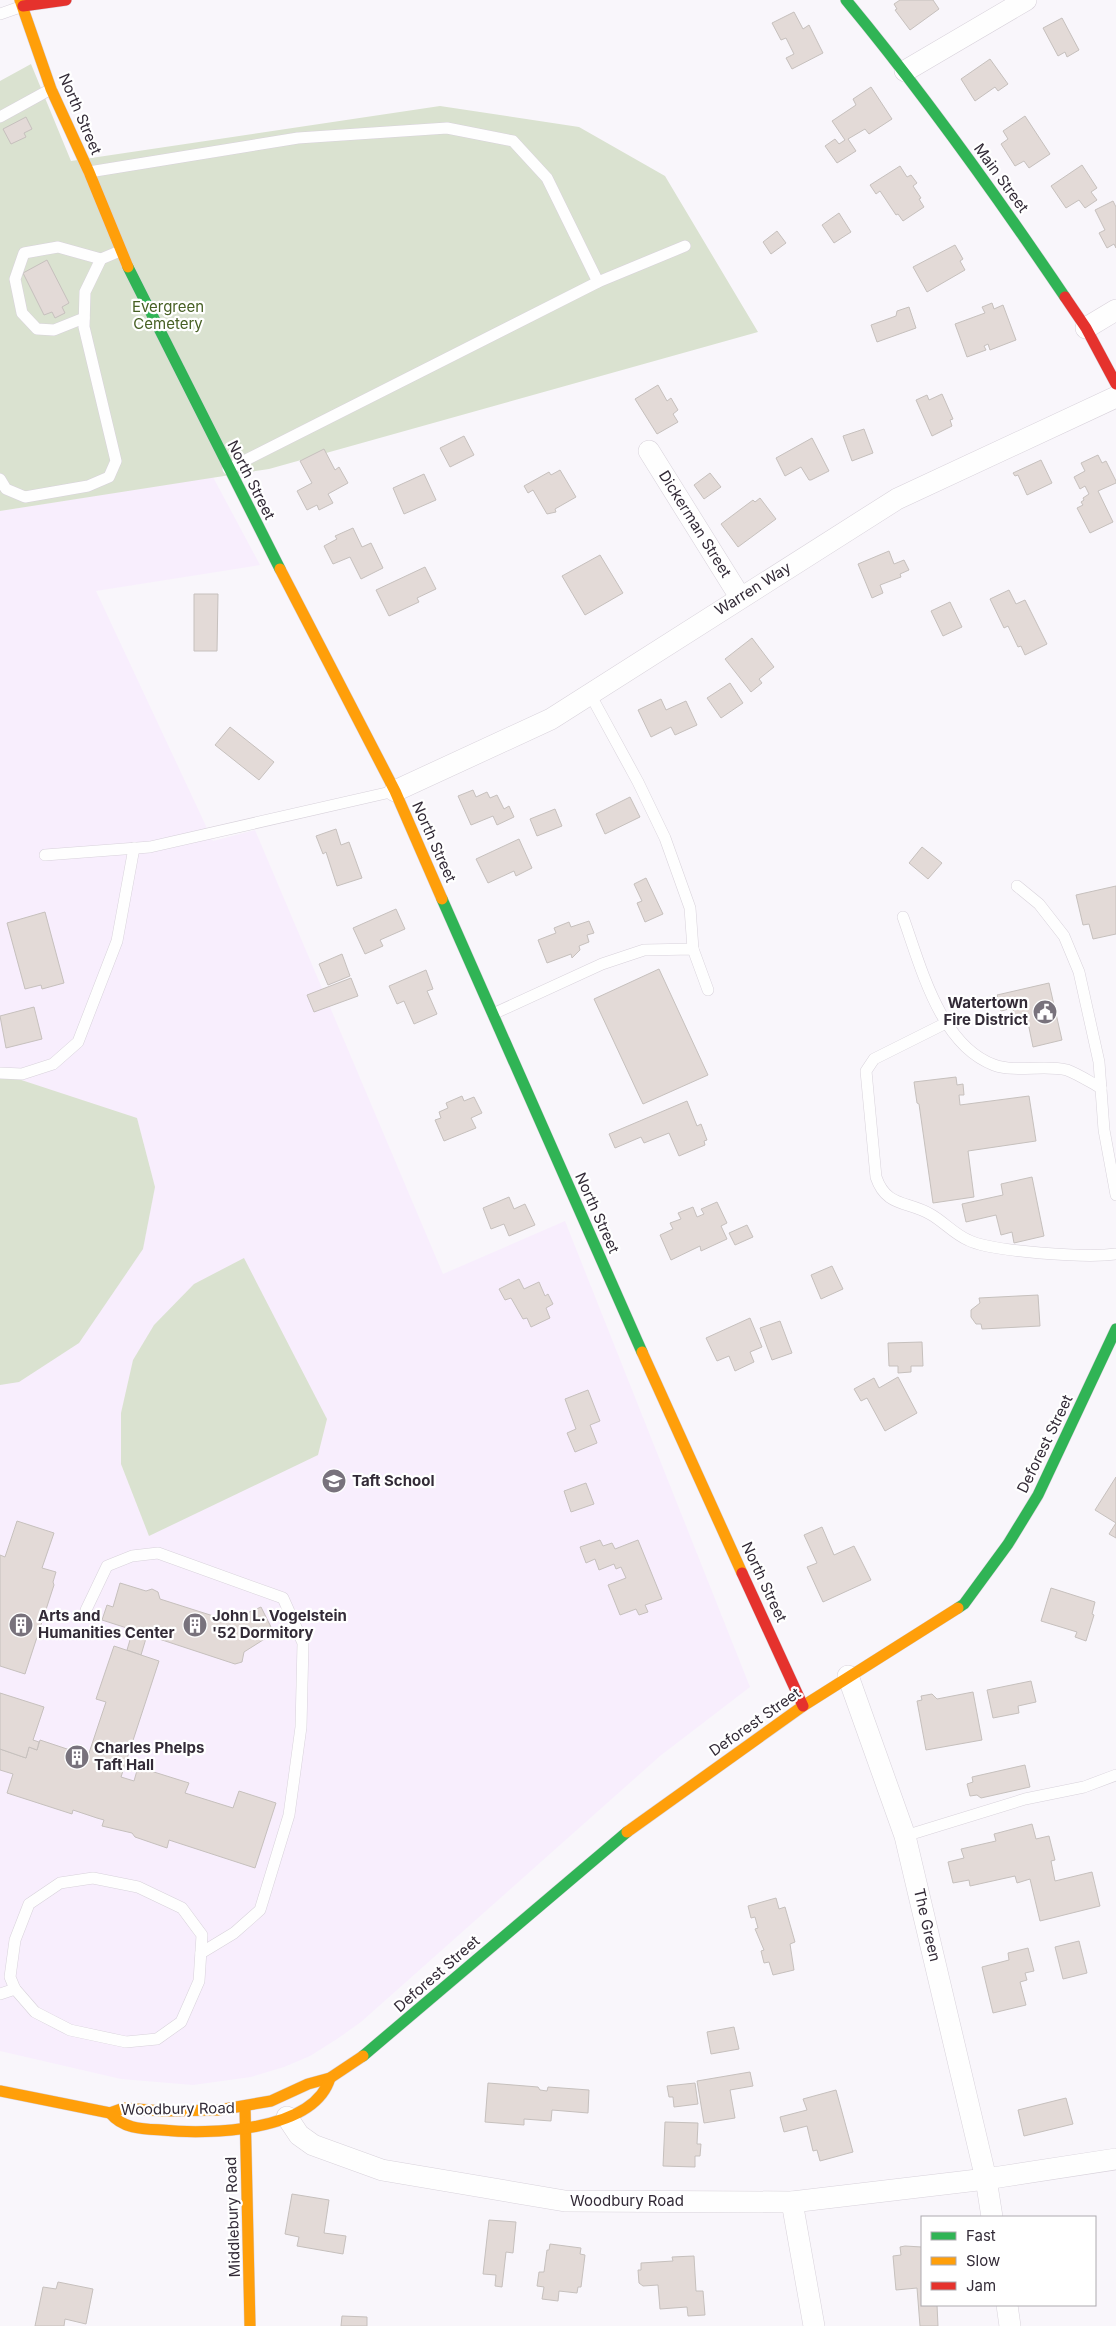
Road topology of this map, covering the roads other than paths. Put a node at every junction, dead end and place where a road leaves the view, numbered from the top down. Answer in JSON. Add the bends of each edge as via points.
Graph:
{"nodes":[{"id":1,"x":66,"y":0,"type":"edge"},
{"id":2,"x":846,"y":0,"type":"edge"},
{"id":3,"x":1026,"y":0,"type":"edge"},
{"id":4,"x":22,"y":3,"type":"edge"},
{"id":5,"x":0,"y":14,"type":"edge"},
{"id":6,"x":905,"y":71,"type":"junction"},
{"id":7,"x":51,"y":89,"type":"junction"},
{"id":8,"x":0,"y":118,"type":"edge"},
{"id":9,"x":89,"y":172,"type":"junction"},
{"id":10,"x":685,"y":246,"type":"dead end"},
{"id":11,"x":120,"y":251,"type":"junction"},
{"id":12,"x":101,"y":259,"type":"junction"},
{"id":13,"x":598,"y":282,"type":"junction"},
{"id":14,"x":1116,"y":310,"type":"edge"},
{"id":15,"x":84,"y":318,"type":"junction"},
{"id":16,"x":1086,"y":328,"type":"junction"},
{"id":17,"x":1116,"y":384,"type":"edge"},
{"id":18,"x":1116,"y":397,"type":"edge"},
{"id":19,"x":649,"y":451,"type":"dead end"},
{"id":20,"x":228,"y":469,"type":"junction"},
{"id":21,"x":0,"y":479,"type":"edge"},
{"id":22,"x":740,"y":597,"type":"junction"},
{"id":23,"x":590,"y":694,"type":"junction"},
{"id":24,"x":395,"y":791,"type":"junction"},
{"id":25,"x":134,"y":848,"type":"junction"},
{"id":26,"x":45,"y":855,"type":"dead end"},
{"id":27,"x":1017,"y":886,"type":"dead end"},
{"id":28,"x":903,"y":917,"type":"dead end"},
{"id":29,"x":693,"y":949,"type":"junction"},
{"id":30,"x":708,"y":990,"type":"dead end"},
{"id":31,"x":493,"y":1014,"type":"junction"},
{"id":32,"x":946,"y":1023,"type":"junction"},
{"id":33,"x":0,"y":1073,"type":"edge"},
{"id":34,"x":1101,"y":1088,"type":"junction"},
{"id":35,"x":1116,"y":1195,"type":"edge"},
{"id":36,"x":1116,"y":1254,"type":"edge"},
{"id":37,"x":1116,"y":1329,"type":"edge"},
{"id":38,"x":86,"y":1610,"type":"dead end"},
{"id":39,"x":848,"y":1676,"type":"junction"},
{"id":40,"x":803,"y":1706,"type":"junction"},
{"id":41,"x":1116,"y":1775,"type":"edge"},
{"id":42,"x":905,"y":1836,"type":"junction"},
{"id":43,"x":201,"y":1953,"type":"junction"},
{"id":44,"x":15,"y":1989,"type":"junction"},
{"id":45,"x":0,"y":1994,"type":"edge"},
{"id":46,"x":330,"y":2078,"type":"junction"},
{"id":47,"x":0,"y":2091,"type":"edge"},
{"id":48,"x":245,"y":2107,"type":"junction"},
{"id":49,"x":110,"y":2113,"type":"junction"},
{"id":50,"x":288,"y":2117,"type":"junction"},
{"id":51,"x":246,"y":2130,"type":"junction"},
{"id":52,"x":1116,"y":2158,"type":"edge"},
{"id":53,"x":986,"y":2179,"type":"junction"},
{"id":54,"x":792,"y":2202,"type":"junction"},
{"id":55,"x":992,"y":2216,"type":"edge"},
{"id":56,"x":1007,"y":2306,"type":"edge"},
{"id":57,"x":250,"y":2326,"type":"edge"},
{"id":58,"x":814,"y":2326,"type":"edge"},
{"id":59,"x":1010,"y":2326,"type":"edge"}],
"edges":[{"from":1,"to":4,"type":"main road"},
{"from":2,"to":6,"type":"main road","name":"Main Street"},
{"from":3,"to":6,"type":"street"},
{"from":4,"to":5,"type":"lane"},
{"from":4,"to":7,"type":"main road","name":"North Street"},
{"from":6,"to":16,"type":"main road","name":"Main Street","via":[[1003,205]]},
{"from":7,"to":8,"type":"lane"},
{"from":7,"to":9,"type":"main road","name":"North Street"},
{"from":9,"to":11,"type":"main road","name":"North Street"},
{"from":9,"to":13,"type":"lane","via":[[298,138],[446,128],[513,141],[547,178]]},
{"from":10,"to":13,"type":"lane"},
{"from":11,"to":12,"type":"lane"},
{"from":11,"to":20,"type":"main road","name":"North Street"},
{"from":12,"to":15,"type":"lane","via":[[85,292]]},
{"from":12,"to":15,"type":"lane","via":[[58,247],[24,253],[15,278],[22,314],[37,329],[54,330]]},
{"from":13,"to":20,"type":"lane"},
{"from":14,"to":16,"type":"street"},
{"from":15,"to":21,"type":"lane","via":[[116,461],[109,477],[88,486],[24,497],[6,489]]},
{"from":16,"to":17,"type":"main road","name":"Main Street"},
{"from":18,"to":22,"type":"street","name":"Warren Way","via":[[897,499]]},
{"from":19,"to":22,"type":"street","name":"Dickerman Street"},
{"from":20,"to":24,"type":"main road","name":"North Street"},
{"from":22,"to":23,"type":"street","name":"Warren Way"},
{"from":23,"to":24,"type":"street","name":"Warren Way","via":[[551,719]]},
{"from":23,"to":29,"type":"lane","via":[[665,838],[690,908]]},
{"from":24,"to":25,"type":"lane"},
{"from":24,"to":31,"type":"main road","name":"North Street"},
{"from":25,"to":26,"type":"lane"},
{"from":25,"to":33,"type":"lane","via":[[117,941],[78,1042],[53,1064],[22,1074]]},
{"from":27,"to":34,"type":"lane","via":[[1039,904],[1064,936],[1091,1021]]},
{"from":28,"to":32,"type":"lane","via":[[923,974]]},
{"from":29,"to":30,"type":"lane"},
{"from":29,"to":31,"type":"lane","via":[[644,950],[602,964]]},
{"from":31,"to":40,"type":"main road","name":"North Street","via":[[593,1244]]},
{"from":32,"to":34,"type":"lane","via":[[950,1032],[966,1047],[995,1065],[1066,1070]]},
{"from":32,"to":36,"type":"lane","via":[[874,1059],[866,1071],[876,1177],[881,1191],[893,1200],[930,1214],[967,1240],[981,1245],[1027,1251]]},
{"from":34,"to":35,"type":"lane","via":[[1104,1130]]},
{"from":37,"to":39,"type":"main road","name":"Deforest Street","via":[[1038,1495],[1008,1544],[964,1604]]},
{"from":38,"to":43,"type":"lane","via":[[107,1566],[132,1556],[158,1553],[283,1598],[303,1643],[301,1727],[290,1815],[260,1910],[234,1933]]},
{"from":39,"to":40,"type":"main road","name":"Deforest Street"},
{"from":39,"to":42,"type":"street","name":"The Green"},
{"from":40,"to":46,"type":"main road","name":"Deforest Street","via":[[627,1832],[374,2049]]},
{"from":41,"to":42,"type":"lane"},
{"from":42,"to":53,"type":"street","name":"The Green"},
{"from":43,"to":44,"type":"lane","via":[[199,1981],[181,2022],[157,2040],[126,2042],[70,2030],[35,2012]]},
{"from":43,"to":44,"type":"lane","via":[[202,1935],[182,1908],[129,1885],[93,1878],[60,1883],[29,1904],[16,1940],[10,1977]]},
{"from":44,"to":45,"type":"lane"},
{"from":46,"to":48,"type":"main road","name":"Woodbury Road","via":[[271,2101]]},
{"from":46,"to":50,"type":"main road","name":"Woodbury Road","via":[[321,2097]]},
{"from":47,"to":49,"type":"main road","name":"Woodbury Road"},
{"from":48,"to":49,"type":"main road","name":"Woodbury Road","via":[[194,2111],[124,2108]]},
{"from":48,"to":51,"type":"main road","name":"Middlebury Road"},
{"from":49,"to":51,"type":"main road","name":"Woodbury Road","via":[[122,2124],[140,2128],[213,2133]]},
{"from":50,"to":51,"type":"main road","name":"Woodbury Road"},
{"from":50,"to":54,"type":"street","name":"Woodbury Road","via":[[299,2135],[314,2145],[382,2170],[565,2201]]},
{"from":51,"to":57,"type":"main road","name":"Middlebury Road"},
{"from":52,"to":53,"type":"street","name":"Woodbury Road"},
{"from":53,"to":54,"type":"street","name":"Woodbury Road"},
{"from":53,"to":55,"type":"street","name":"The Green"},
{"from":54,"to":58,"type":"street"},
{"from":56,"to":59,"type":"street"}]}
